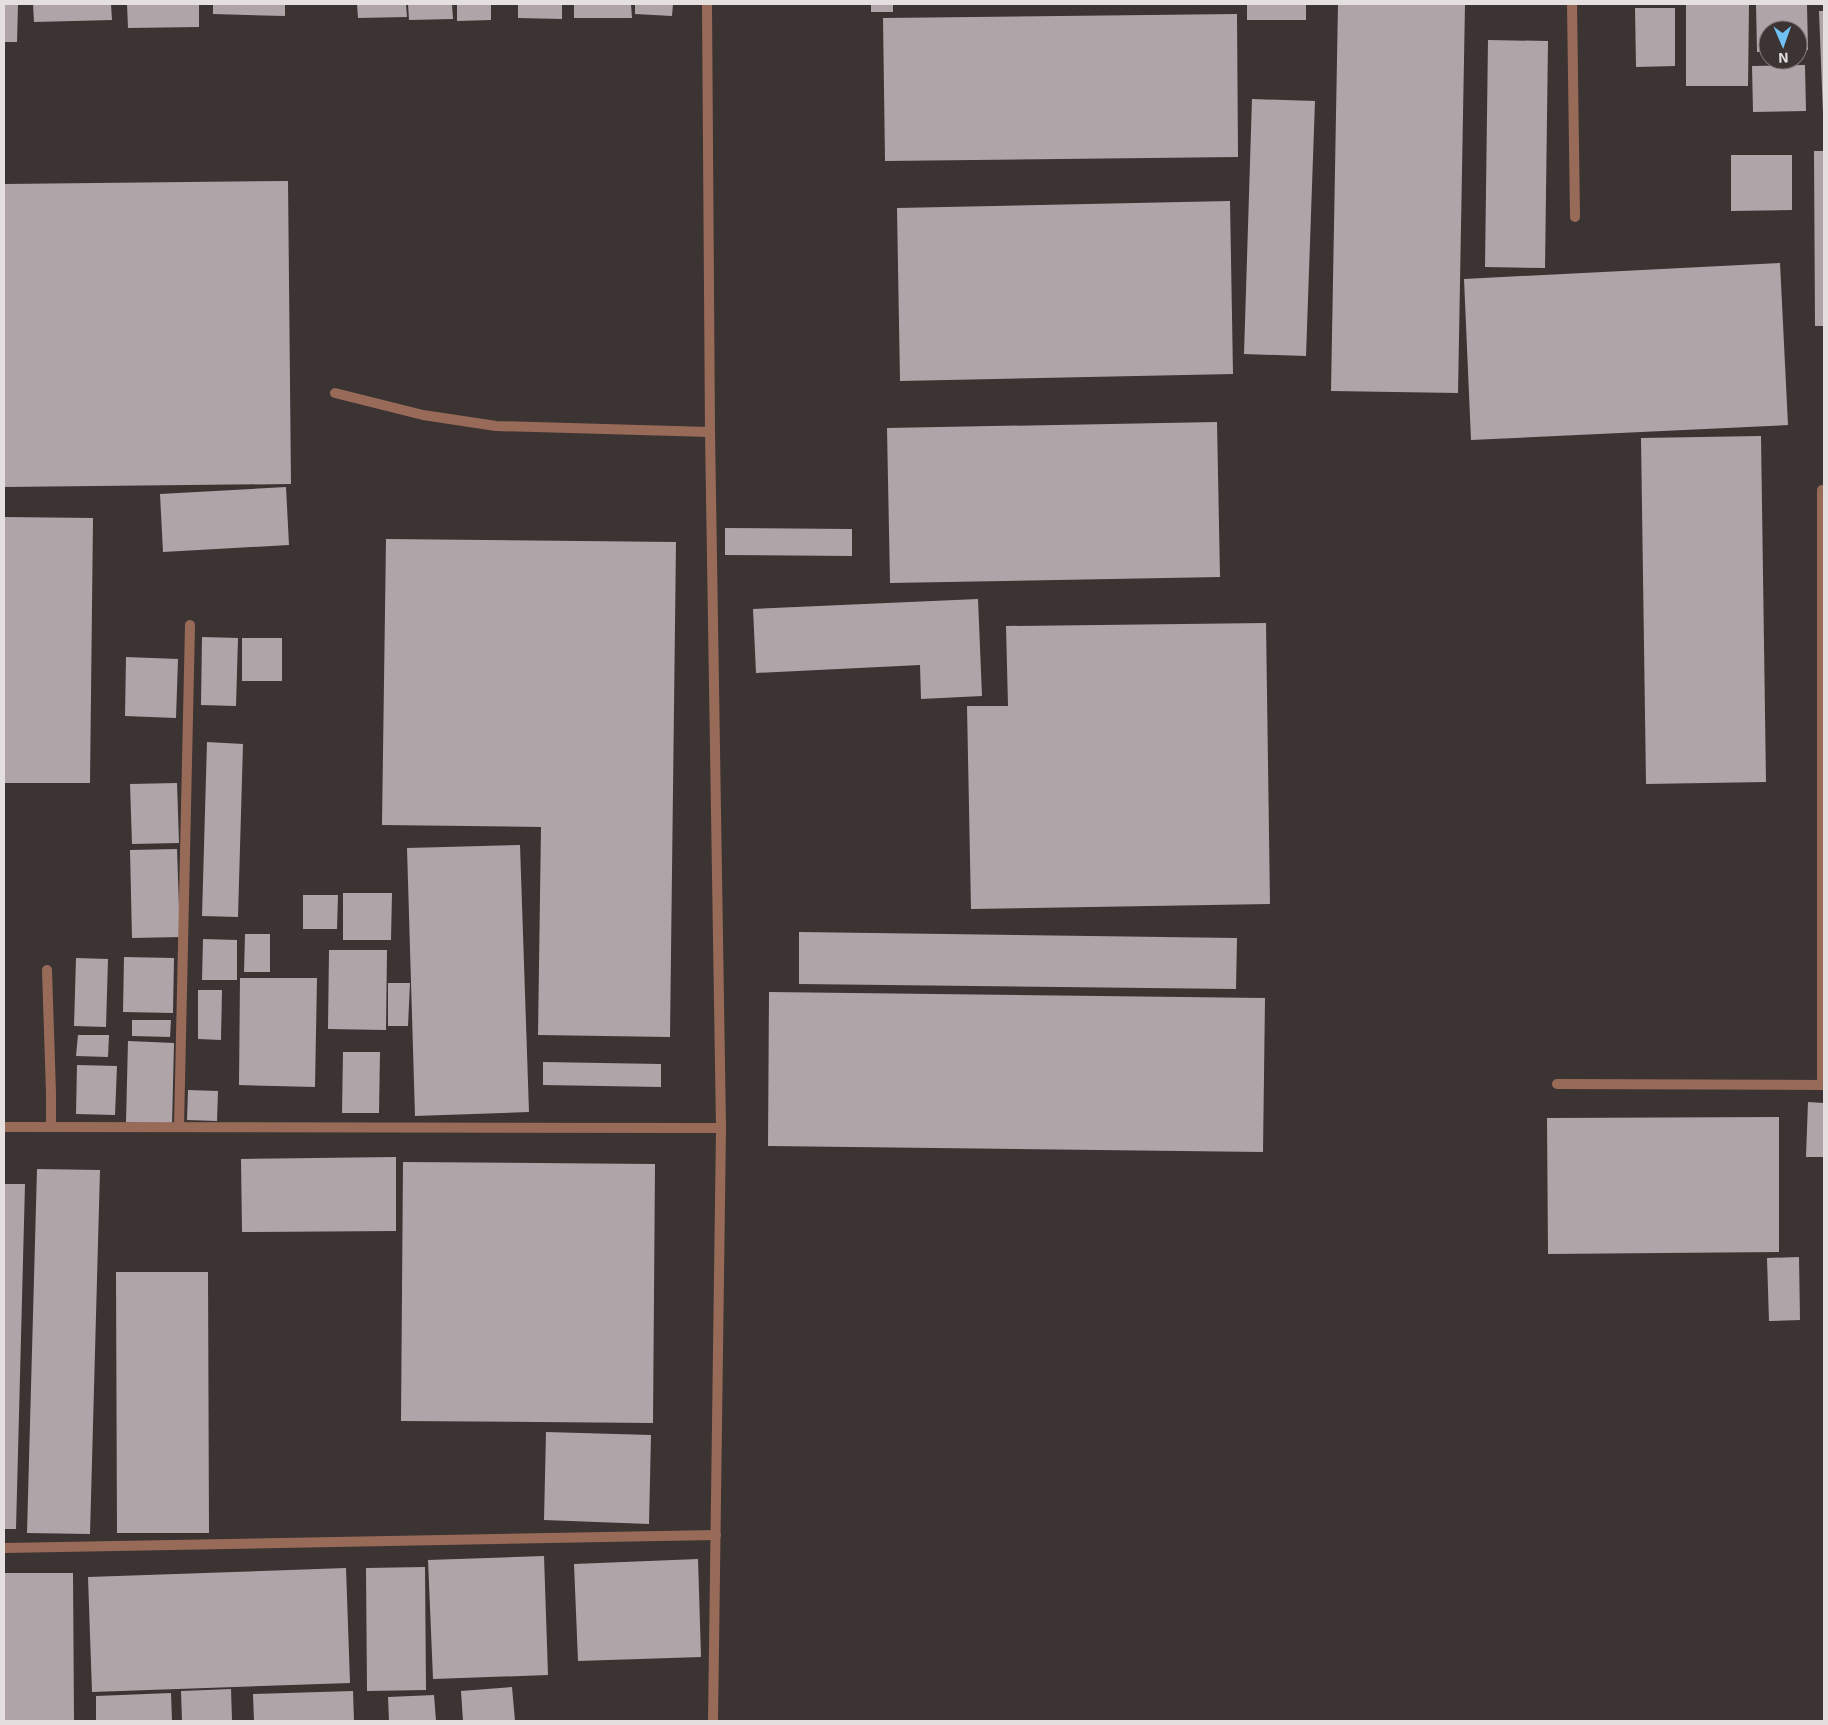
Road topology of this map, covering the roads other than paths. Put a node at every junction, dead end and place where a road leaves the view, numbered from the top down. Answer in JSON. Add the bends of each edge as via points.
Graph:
{"nodes":[{"id":1,"x":708,"y":4,"type":"edge"},
{"id":2,"x":1572,"y":4,"type":"edge"},
{"id":3,"x":1574,"y":218,"type":"dead end"},
{"id":4,"x":336,"y":393,"type":"dead end"},
{"id":5,"x":710,"y":432,"type":"junction"},
{"id":6,"x":1822,"y":490,"type":"dead end"},
{"id":7,"x":190,"y":626,"type":"dead end"},
{"id":8,"x":47,"y":970,"type":"dead end"},
{"id":9,"x":1557,"y":1084,"type":"dead end"},
{"id":10,"x":1823,"y":1085,"type":"edge"},
{"id":11,"x":4,"y":1126,"type":"edge"},
{"id":12,"x":51,"y":1127,"type":"junction"},
{"id":13,"x":179,"y":1127,"type":"junction"},
{"id":14,"x":721,"y":1128,"type":"junction"},
{"id":15,"x":716,"y":1536,"type":"junction"},
{"id":16,"x":4,"y":1548,"type":"edge"},
{"id":17,"x":713,"y":1721,"type":"edge"}],
"edges":[{"from":1,"to":5,"type":"street"},
{"from":2,"to":3,"type":"street"},
{"from":4,"to":5,"type":"street","via":[[422,415],[496,426]]},
{"from":5,"to":14,"type":"street"},
{"from":6,"to":10,"type":"street"},
{"from":7,"to":13,"type":"street"},
{"from":8,"to":12,"type":"street"},
{"from":9,"to":10,"type":"street"},
{"from":11,"to":12,"type":"street"},
{"from":12,"to":13,"type":"street"},
{"from":13,"to":14,"type":"street"},
{"from":14,"to":15,"type":"street"},
{"from":15,"to":16,"type":"street"},
{"from":15,"to":17,"type":"street"}]}
